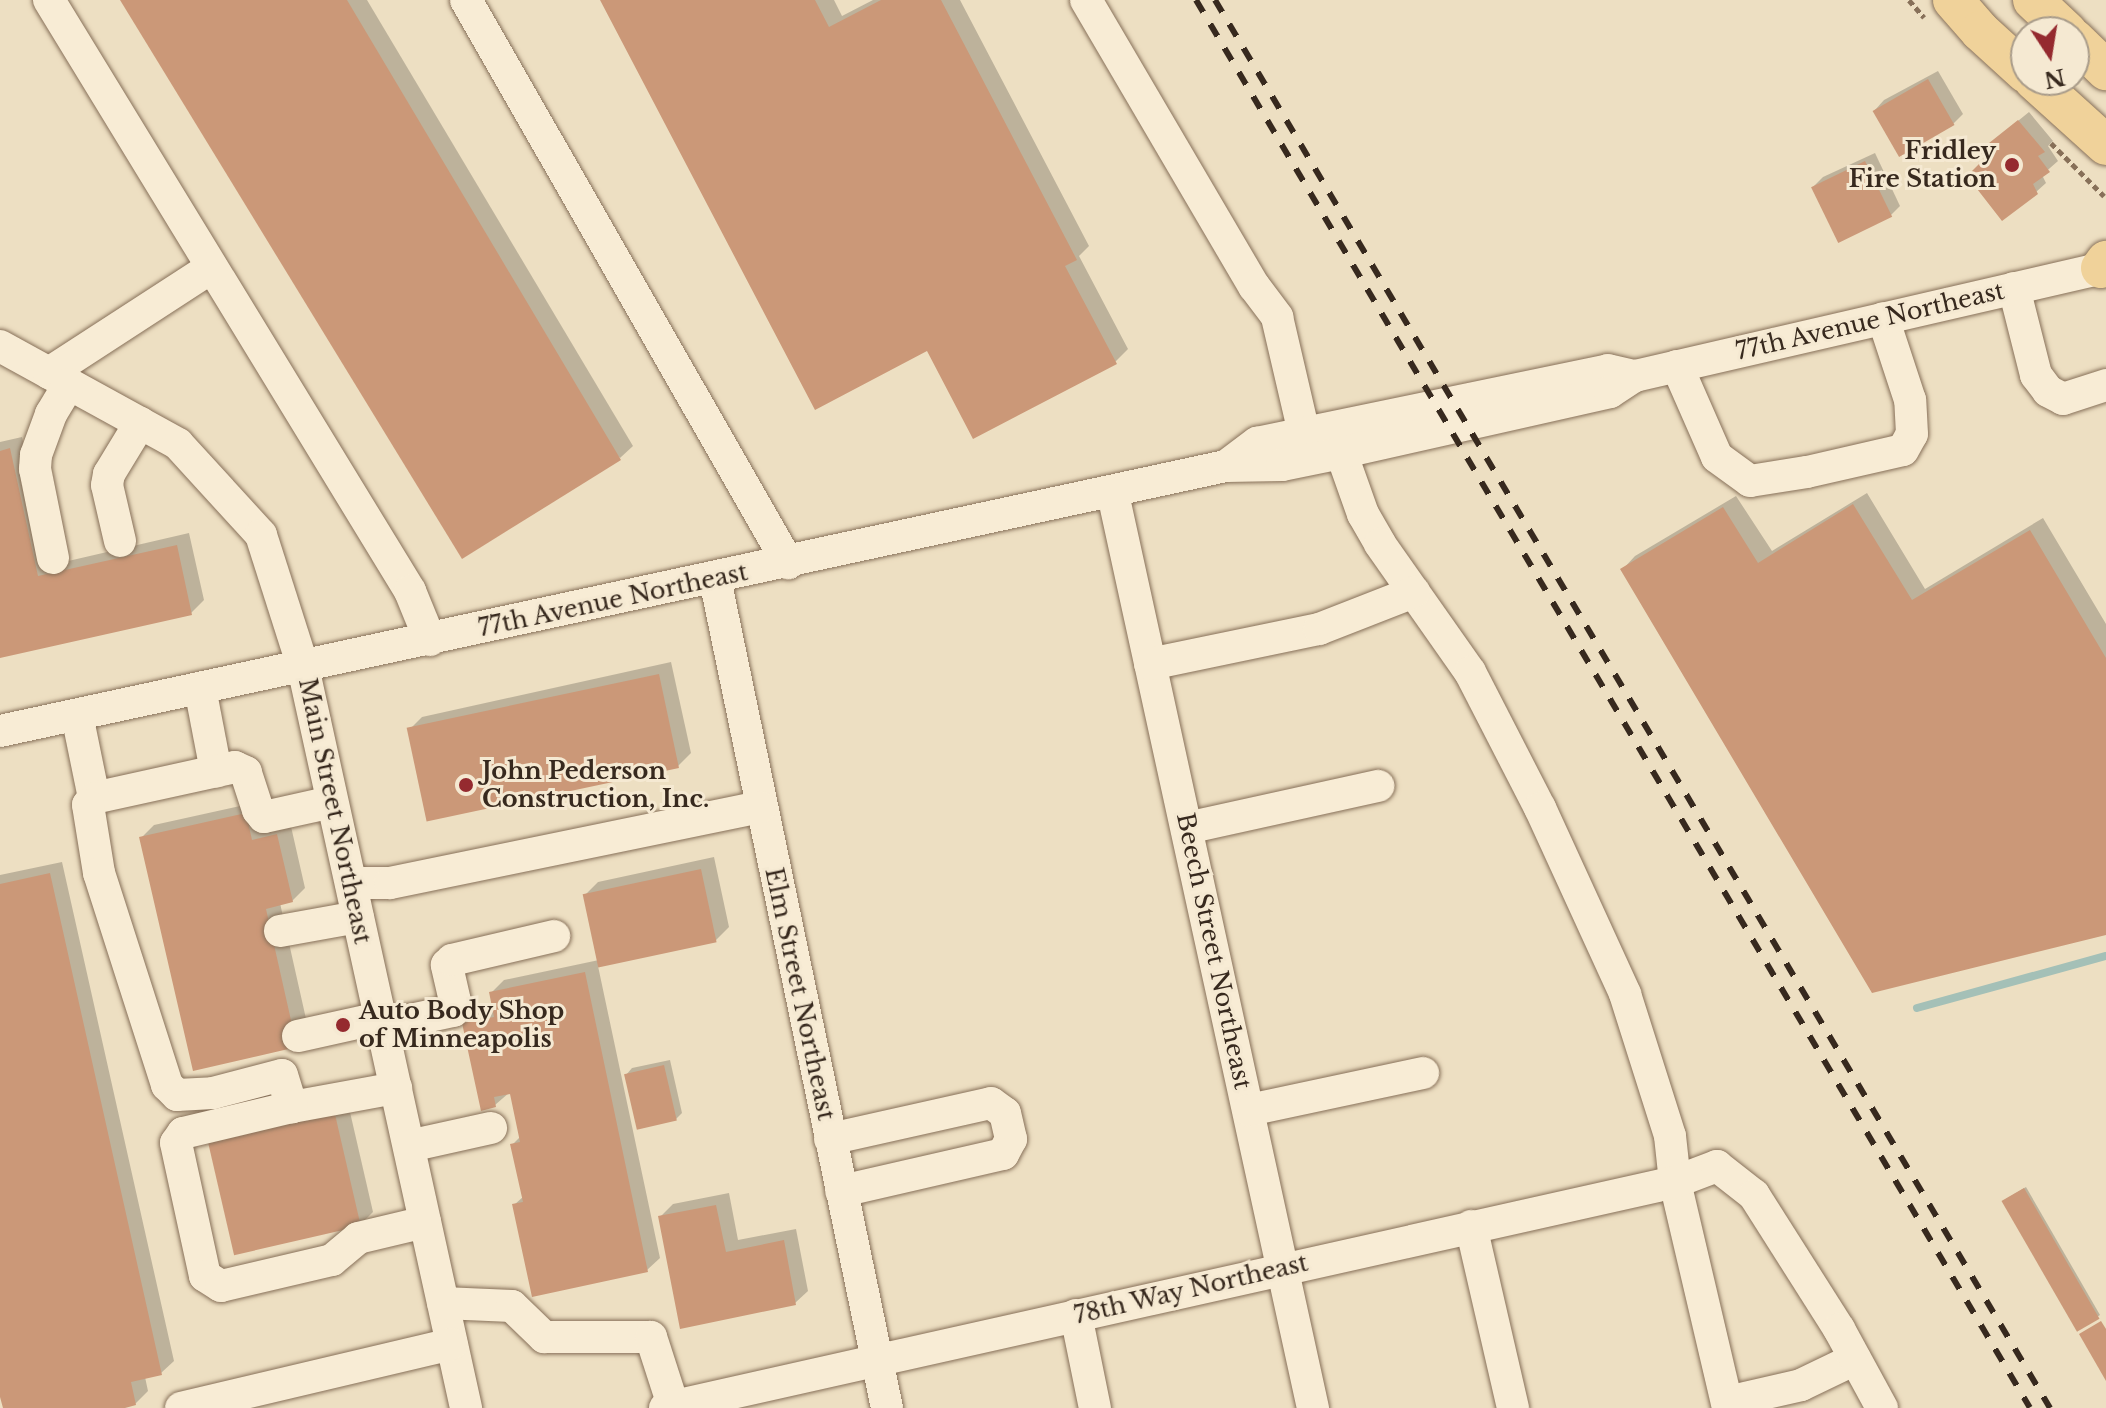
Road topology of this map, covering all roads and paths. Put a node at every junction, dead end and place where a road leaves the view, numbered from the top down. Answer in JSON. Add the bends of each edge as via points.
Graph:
{"nodes":[{"id":1,"x":49,"y":0,"type":"edge"},
{"id":2,"x":466,"y":0,"type":"edge"},
{"id":3,"x":1086,"y":0,"type":"edge"},
{"id":4,"x":1953,"y":0,"type":"edge"},
{"id":5,"x":2033,"y":0,"type":"edge"},
{"id":6,"x":2050,"y":16,"type":"edge"},
{"id":7,"x":2090,"y":54,"type":"edge"},
{"id":8,"x":2010,"y":58,"type":"edge"},
{"id":9,"x":2106,"y":70,"type":"edge"},
{"id":10,"x":2052,"y":96,"type":"edge"},
{"id":11,"x":2106,"y":145,"type":"edge"},
{"id":12,"x":212,"y":267,"type":"junction"},
{"id":13,"x":2105,"y":271,"type":"edge"},
{"id":14,"x":2014,"y":288,"type":"junction"},
{"id":15,"x":1883,"y":318,"type":"junction"},
{"id":16,"x":0,"y":346,"type":"edge"},
{"id":17,"x":1677,"y":366,"type":"junction"},
{"id":18,"x":1635,"y":376,"type":"junction"},
{"id":19,"x":59,"y":379,"type":"junction"},
{"id":20,"x":2106,"y":385,"type":"edge"},
{"id":21,"x":140,"y":423,"type":"junction"},
{"id":22,"x":1304,"y":433,"type":"junction"},
{"id":23,"x":1341,"y":452,"type":"junction"},
{"id":24,"x":1226,"y":466,"type":"junction"},
{"id":25,"x":1113,"y":494,"type":"junction"},
{"id":26,"x":120,"y":541,"type":"dead end"},
{"id":27,"x":53,"y":558,"type":"dead end"},
{"id":28,"x":788,"y":563,"type":"junction"},
{"id":29,"x":715,"y":579,"type":"junction"},
{"id":30,"x":1414,"y":592,"type":"junction"},
{"id":31,"x":430,"y":640,"type":"junction"},
{"id":32,"x":1150,"y":664,"type":"junction"},
{"id":33,"x":303,"y":667,"type":"junction"},
{"id":34,"x":200,"y":688,"type":"junction"},
{"id":35,"x":77,"y":715,"type":"junction"},
{"id":36,"x":0,"y":731,"type":"edge"},
{"id":37,"x":216,"y":771,"type":"junction"},
{"id":38,"x":1378,"y":786,"type":"dead end"},
{"id":39,"x":94,"y":798,"type":"junction"},
{"id":40,"x":332,"y":802,"type":"junction"},
{"id":41,"x":760,"y":807,"type":"junction"},
{"id":42,"x":1187,"y":828,"type":"junction"},
{"id":43,"x":351,"y":883,"type":"junction"},
{"id":44,"x":358,"y":917,"type":"junction"},
{"id":45,"x":280,"y":931,"type":"dead end"},
{"id":46,"x":554,"y":936,"type":"dead end"},
{"id":47,"x":381,"y":1022,"type":"junction"},
{"id":48,"x":298,"y":1036,"type":"dead end"},
{"id":49,"x":1423,"y":1073,"type":"dead end"},
{"id":50,"x":396,"y":1088,"type":"junction"},
{"id":51,"x":292,"y":1107,"type":"junction"},
{"id":52,"x":1249,"y":1110,"type":"junction"},
{"id":53,"x":491,"y":1128,"type":"dead end"},
{"id":54,"x":830,"y":1139,"type":"junction"},
{"id":55,"x":409,"y":1146,"type":"junction"},
{"id":56,"x":1675,"y":1182,"type":"junction"},
{"id":57,"x":841,"y":1191,"type":"junction"},
{"id":58,"x":425,"y":1222,"type":"junction"},
{"id":59,"x":1471,"y":1226,"type":"junction"},
{"id":60,"x":1284,"y":1268,"type":"junction"},
{"id":61,"x":443,"y":1303,"type":"junction"},
{"id":62,"x":1076,"y":1315,"type":"junction"},
{"id":63,"x":452,"y":1344,"type":"junction"},
{"id":64,"x":1855,"y":1359,"type":"junction"},
{"id":65,"x":876,"y":1360,"type":"junction"},
{"id":66,"x":1728,"y":1405,"type":"edge"},
{"id":67,"x":671,"y":1407,"type":"edge"},
{"id":68,"x":181,"y":1408,"type":"edge"},
{"id":69,"x":466,"y":1408,"type":"edge"},
{"id":70,"x":887,"y":1408,"type":"edge"},
{"id":71,"x":1095,"y":1408,"type":"edge"},
{"id":72,"x":1313,"y":1408,"type":"edge"},
{"id":73,"x":1513,"y":1408,"type":"edge"},
{"id":74,"x":1882,"y":1408,"type":"edge"}],
"edges":[{"from":1,"to":12,"type":"street"},
{"from":2,"to":28,"type":"street"},
{"from":3,"to":22,"type":"street","via":[[1277,317]]},
{"from":4,"to":8,"type":"main road"},
{"from":5,"to":6,"type":"main road"},
{"from":7,"to":9,"type":"main road"},
{"from":10,"to":11,"type":"main road"},
{"from":12,"to":19,"type":"street"},
{"from":12,"to":31,"type":"street","via":[[410,591]]},
{"from":13,"to":14,"type":"street","name":"77th Avenue Northeast"},
{"from":14,"to":15,"type":"street","name":"77th Avenue Northeast"},
{"from":14,"to":20,"type":"street","via":[[2036,375],[2048,391],[2063,399]]},
{"from":15,"to":17,"type":"street","name":"77th Avenue Northeast"},
{"from":15,"to":17,"type":"street","via":[[1910,400],[1912,434],[1903,450],[1750,481],[1717,457]]},
{"from":16,"to":19,"type":"street","name":"Main Street Northeast"},
{"from":17,"to":18,"type":"street","name":"77th Avenue Northeast"},
{"from":18,"to":22,"type":"street","name":"77th Avenue Northeast","via":[[1608,370]]},
{"from":18,"to":23,"type":"street","name":"77th Avenue Northeast","via":[[1610,392]]},
{"from":19,"to":21,"type":"street","name":"Main Street Northeast"},
{"from":19,"to":27,"type":"street","via":[[35,469]]},
{"from":21,"to":26,"type":"street","via":[[107,485]]},
{"from":21,"to":33,"type":"street","name":"Main Street Northeast","via":[[178,444],[261,535]]},
{"from":22,"to":24,"type":"street","name":"77th Avenue Northeast","via":[[1257,443]]},
{"from":23,"to":24,"type":"street","name":"77th Avenue Northeast","via":[[1282,465]]},
{"from":23,"to":30,"type":"street","via":[[1363,514]]},
{"from":24,"to":25,"type":"street","name":"77th Avenue Northeast"},
{"from":25,"to":28,"type":"street","name":"77th Avenue Northeast"},
{"from":25,"to":32,"type":"street","name":"Beech Street Northeast"},
{"from":28,"to":29,"type":"street","name":"77th Avenue Northeast"},
{"from":29,"to":31,"type":"street","name":"77th Avenue Northeast"},
{"from":29,"to":41,"type":"street","name":"Elm Street Northeast"},
{"from":30,"to":32,"type":"street","via":[[1319,629]]},
{"from":30,"to":56,"type":"street","via":[[1470,672],[1540,808],[1625,994],[1670,1136]]},
{"from":31,"to":33,"type":"street","name":"77th Avenue Northeast"},
{"from":32,"to":42,"type":"street","name":"Beech Street Northeast"},
{"from":33,"to":34,"type":"street","name":"77th Avenue Northeast"},
{"from":33,"to":40,"type":"street","name":"Main Street Northeast"},
{"from":34,"to":35,"type":"street","name":"77th Avenue Northeast"},
{"from":34,"to":37,"type":"street"},
{"from":35,"to":36,"type":"street","name":"77th Avenue Northeast"},
{"from":35,"to":39,"type":"street"},
{"from":37,"to":39,"type":"street"},
{"from":37,"to":40,"type":"street","via":[[235,767],[246,772],[264,817]]},
{"from":38,"to":42,"type":"street"},
{"from":39,"to":51,"type":"street","via":[[88,805],[99,873],[167,1085],[177,1095],[213,1093],[282,1075]]},
{"from":40,"to":43,"type":"street","name":"Main Street Northeast"},
{"from":41,"to":43,"type":"street","via":[[390,883]]},
{"from":41,"to":54,"type":"street","name":"Elm Street Northeast"},
{"from":42,"to":52,"type":"street","name":"Beech Street Northeast"},
{"from":43,"to":44,"type":"street","name":"Main Street Northeast"},
{"from":44,"to":45,"type":"street"},
{"from":44,"to":47,"type":"street","name":"Main Street Northeast"},
{"from":46,"to":47,"type":"street","via":[[452,960],[447,965],[453,1011]]},
{"from":47,"to":48,"type":"street"},
{"from":47,"to":50,"type":"street","name":"Main Street Northeast"},
{"from":49,"to":52,"type":"street"},
{"from":50,"to":51,"type":"street"},
{"from":50,"to":55,"type":"street","name":"Main Street Northeast"},
{"from":51,"to":58,"type":"street","via":[[183,1133],[176,1143],[205,1276],[221,1286],[332,1260],[358,1238]]},
{"from":52,"to":60,"type":"street","name":"Beech Street Northeast"},
{"from":53,"to":55,"type":"street"},
{"from":54,"to":57,"type":"street","name":"Elm Street Northeast"},
{"from":54,"to":57,"type":"street","via":[[991,1103],[1005,1113],[1011,1139],[1003,1154]]},
{"from":55,"to":58,"type":"street","name":"Main Street Northeast"},
{"from":56,"to":59,"type":"street","name":"78th Way Northeast"},
{"from":56,"to":64,"type":"street","name":"78th Way Northeast","via":[[1717,1166],[1754,1195]]},
{"from":56,"to":66,"type":"street"},
{"from":57,"to":65,"type":"street","name":"Elm Street Northeast"},
{"from":58,"to":61,"type":"street","name":"Main Street Northeast"},
{"from":59,"to":60,"type":"street","name":"78th Way Northeast"},
{"from":59,"to":73,"type":"street"},
{"from":60,"to":62,"type":"street","name":"78th Way Northeast"},
{"from":60,"to":72,"type":"street","name":"Beech Street Northeast"},
{"from":61,"to":63,"type":"street","name":"Main Street Northeast"},
{"from":61,"to":67,"type":"street","via":[[512,1306],[544,1337],[651,1337]]},
{"from":62,"to":65,"type":"street","name":"78th Way Northeast"},
{"from":62,"to":71,"type":"street"},
{"from":63,"to":68,"type":"street"},
{"from":63,"to":69,"type":"street","name":"Main Street Northeast"},
{"from":64,"to":66,"type":"street","via":[[1801,1385]]},
{"from":64,"to":74,"type":"street"},
{"from":65,"to":67,"type":"street","name":"78th Way Northeast"},
{"from":65,"to":70,"type":"street","name":"Elm Street Northeast"}]}
